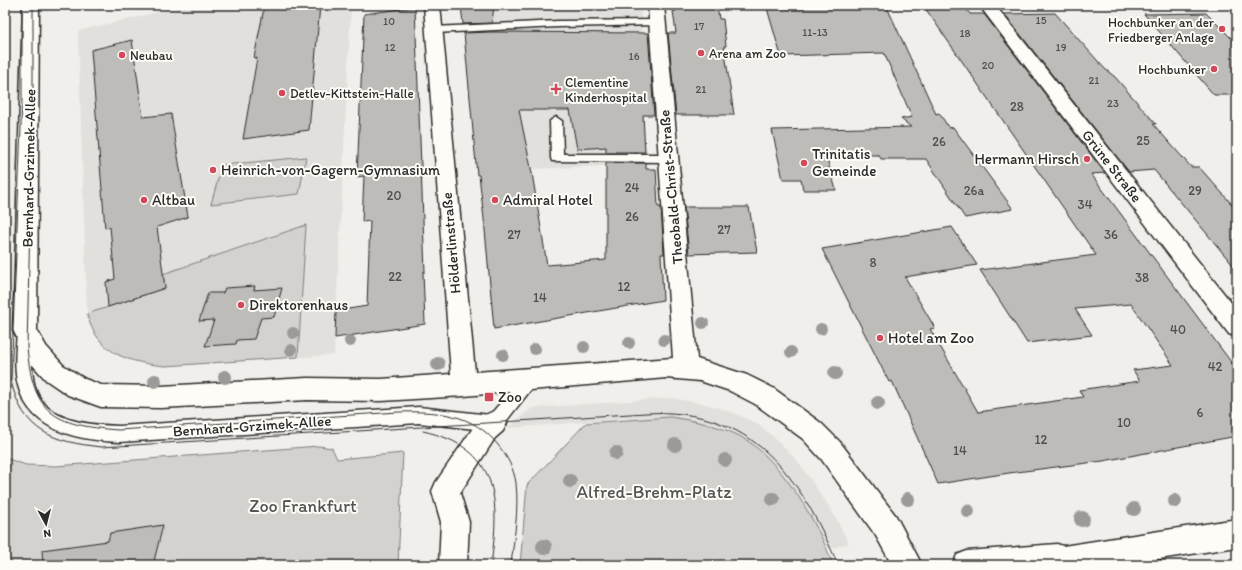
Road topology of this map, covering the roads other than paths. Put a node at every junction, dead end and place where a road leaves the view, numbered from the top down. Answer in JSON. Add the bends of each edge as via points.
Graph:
{"nodes":[{"id":1,"x":31,"y":5,"type":"edge"},
{"id":2,"x":432,"y":5,"type":"edge"},
{"id":3,"x":656,"y":5,"type":"edge"},
{"id":4,"x":987,"y":5,"type":"edge"},
{"id":5,"x":656,"y":23,"type":"junction"},
{"id":6,"x":434,"y":30,"type":"junction"},
{"id":7,"x":556,"y":121,"type":"dead end"},
{"id":8,"x":668,"y":158,"type":"junction"},
{"id":9,"x":1237,"y":327,"type":"edge"},
{"id":10,"x":26,"y":330,"type":"junction"},
{"id":11,"x":686,"y":369,"type":"junction"},
{"id":12,"x":532,"y":378,"type":"junction"},
{"id":13,"x":464,"y":384,"type":"junction"},
{"id":14,"x":494,"y":422,"type":"junction"},
{"id":15,"x":1237,"y":533,"type":"edge"},
{"id":16,"x":1092,"y":555,"type":"junction"},
{"id":17,"x":453,"y":565,"type":"edge"},
{"id":18,"x":908,"y":565,"type":"edge"},
{"id":19,"x":967,"y":565,"type":"edge"},
{"id":20,"x":1042,"y":565,"type":"edge"}],
"edges":[{"from":1,"to":10,"type":"street","name":"Bernhard-Grzimek-Allee"},
{"from":2,"to":6,"type":"street","name":"Hölderlinstraße"},
{"from":3,"to":5,"type":"street","name":"Theobald-Christ-Straße"},
{"from":4,"to":9,"type":"street","name":"Grüne Straße"},
{"from":5,"to":6,"type":"lane","via":[[573,23]]},
{"from":5,"to":8,"type":"street","name":"Theobald-Christ-Straße"},
{"from":6,"to":13,"type":"street","name":"Hölderlinstraße"},
{"from":7,"to":8,"type":"lane","via":[[557,158]]},
{"from":8,"to":11,"type":"street","name":"Theobald-Christ-Straße"},
{"from":10,"to":13,"type":"street","name":"Bernhard-Grzimek-Allee","via":[[33,349],[50,369],[92,394],[109,397],[161,397],[307,389],[373,390]]},
{"from":10,"to":14,"type":"lane","name":"Bernhard-Grzimek-Allee","via":[[25,375],[31,398],[42,412],[58,423],[79,431],[120,434],[419,415]]},
{"from":11,"to":12,"type":"street"},
{"from":11,"to":18,"type":"street","via":[[700,370],[752,389],[812,431],[831,451],[886,526]]},
{"from":12,"to":13,"type":"street"},
{"from":12,"to":14,"type":"lane"},
{"from":14,"to":17,"type":"street","via":[[446,491],[454,522]]},
{"from":15,"to":16,"type":"street"},
{"from":16,"to":19,"type":"street"},
{"from":16,"to":20,"type":"street"}]}
